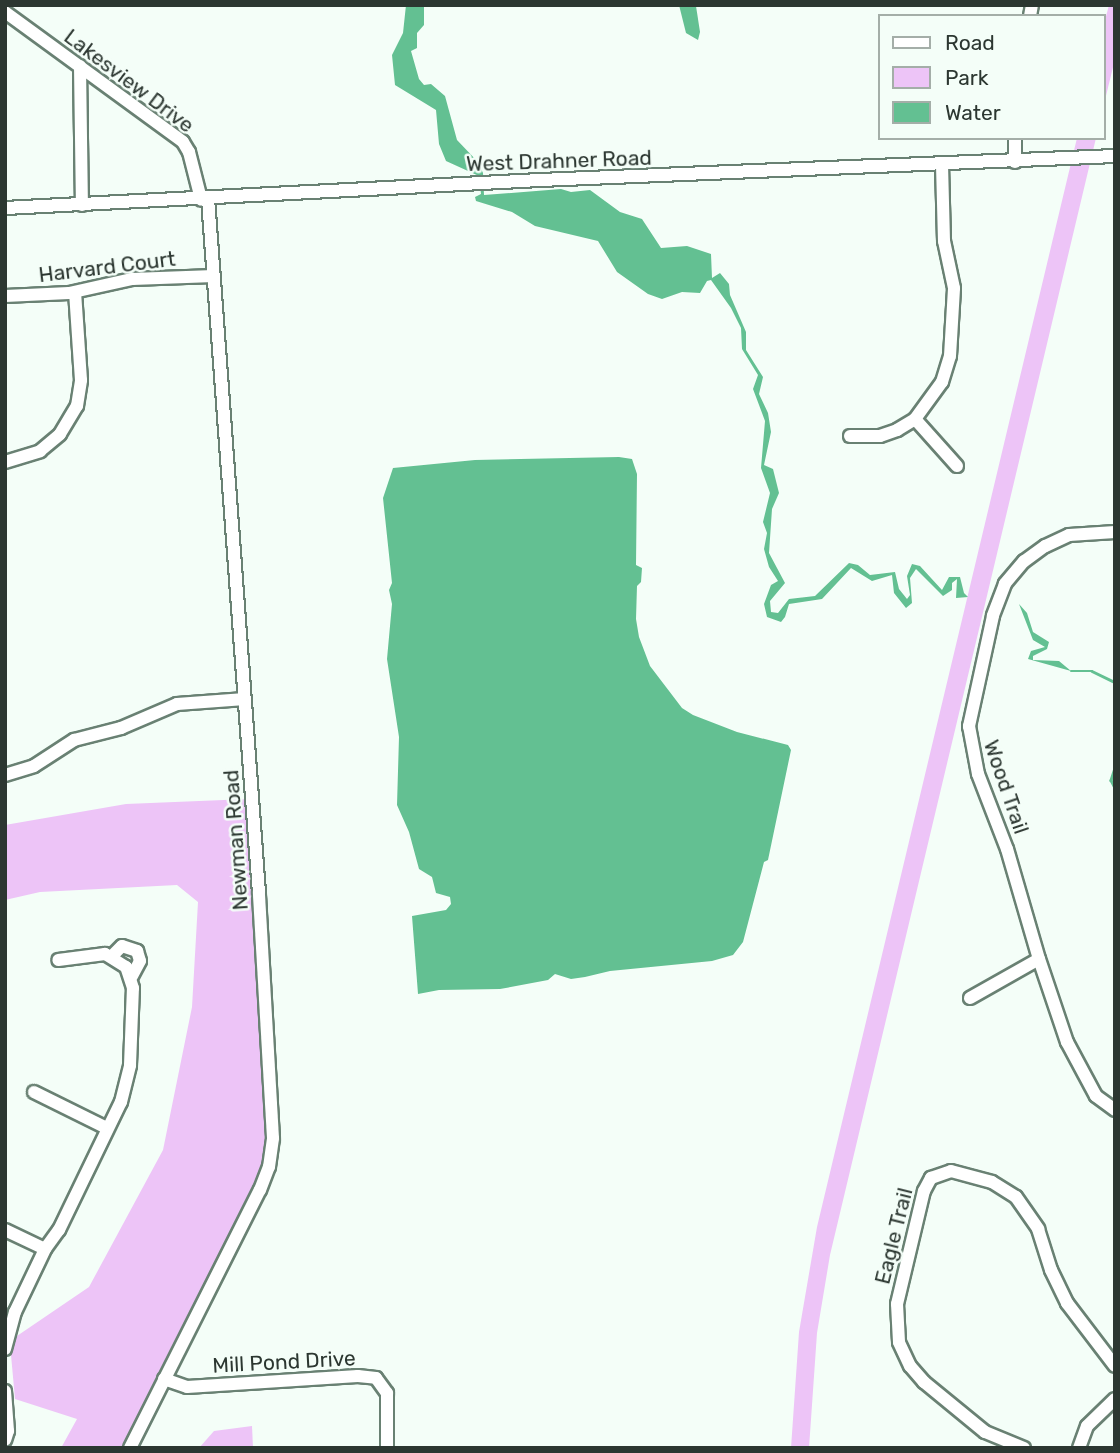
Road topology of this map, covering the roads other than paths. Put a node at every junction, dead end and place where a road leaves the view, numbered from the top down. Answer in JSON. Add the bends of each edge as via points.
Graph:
{"nodes":[{"id":1,"x":5,"y":12,"type":"edge"},
{"id":2,"x":80,"y":66,"type":"junction"},
{"id":3,"x":1015,"y":140,"type":"edge"},
{"id":4,"x":1115,"y":156,"type":"edge"},
{"id":5,"x":1016,"y":162,"type":"junction"},
{"id":6,"x":942,"y":165,"type":"junction"},
{"id":7,"x":204,"y":199,"type":"junction"},
{"id":8,"x":82,"y":205,"type":"junction"},
{"id":9,"x":5,"y":208,"type":"edge"},
{"id":10,"x":214,"y":276,"type":"junction"},
{"id":11,"x":75,"y":293,"type":"junction"},
{"id":12,"x":5,"y":296,"type":"edge"},
{"id":13,"x":915,"y":419,"type":"junction"},
{"id":14,"x":850,"y":436,"type":"dead end"},
{"id":15,"x":5,"y":462,"type":"edge"},
{"id":16,"x":957,"y":466,"type":"dead end"},
{"id":17,"x":1115,"y":532,"type":"edge"},
{"id":18,"x":245,"y":699,"type":"junction"},
{"id":19,"x":5,"y":775,"type":"edge"},
{"id":20,"x":112,"y":956,"type":"junction"},
{"id":21,"x":1039,"y":959,"type":"junction"},
{"id":22,"x":58,"y":960,"type":"dead end"},
{"id":23,"x":132,"y":976,"type":"junction"},
{"id":24,"x":970,"y":998,"type":"dead end"},
{"id":25,"x":34,"y":1092,"type":"dead end"},
{"id":26,"x":1115,"y":1110,"type":"edge"},
{"id":27,"x":107,"y":1128,"type":"junction"},
{"id":28,"x":5,"y":1230,"type":"edge"},
{"id":29,"x":45,"y":1250,"type":"junction"},
{"id":30,"x":5,"y":1349,"type":"edge"},
{"id":31,"x":1115,"y":1366,"type":"edge"},
{"id":32,"x":164,"y":1379,"type":"junction"},
{"id":33,"x":5,"y":1391,"type":"edge"},
{"id":34,"x":1115,"y":1399,"type":"edge"},
{"id":35,"x":5,"y":1440,"type":"edge"},
{"id":36,"x":130,"y":1448,"type":"edge"},
{"id":37,"x":387,"y":1448,"type":"edge"},
{"id":38,"x":1024,"y":1448,"type":"edge"},
{"id":39,"x":1079,"y":1448,"type":"edge"}],
"edges":[{"from":1,"to":2,"type":"street","name":"Lakesview Drive"},
{"from":2,"to":7,"type":"street","name":"Lakesview Drive","via":[[183,142]]},
{"from":2,"to":8,"type":"street"},
{"from":3,"to":5,"type":"street"},
{"from":4,"to":5,"type":"street","name":"West Drahner Road"},
{"from":5,"to":6,"type":"street","name":"West Drahner Road"},
{"from":6,"to":7,"type":"street","name":"West Drahner Road","via":[[540,180]]},
{"from":6,"to":13,"type":"street","via":[[944,241],[954,288],[950,356],[942,382]]},
{"from":7,"to":8,"type":"street","name":"West Drahner Road"},
{"from":7,"to":10,"type":"street","name":"Newman Road"},
{"from":8,"to":9,"type":"street","name":"West Drahner Road"},
{"from":10,"to":11,"type":"street","name":"Harvard Court","via":[[132,279]]},
{"from":10,"to":18,"type":"street","name":"Newman Road"},
{"from":11,"to":12,"type":"street","name":"Harvard Court"},
{"from":11,"to":15,"type":"street","via":[[81,380],[77,406],[60,435],[40,451]]},
{"from":13,"to":14,"type":"street","via":[[880,436]]},
{"from":13,"to":16,"type":"street"},
{"from":17,"to":21,"type":"street","name":"Wood Trail","via":[[1069,535],[1045,546],[1024,561],[1005,584],[972,708],[972,754],[1007,849]]},
{"from":18,"to":19,"type":"street","via":[[177,704],[121,729],[74,740],[34,766]]},
{"from":18,"to":32,"type":"street","name":"Newman Road","via":[[273,1138],[260,1190]]},
{"from":20,"to":22,"type":"street"},
{"from":20,"to":23,"type":"street"},
{"from":20,"to":23,"type":"street","via":[[122,946],[137,951],[140,961]]},
{"from":21,"to":24,"type":"street"},
{"from":21,"to":26,"type":"street","name":"Wood Trail","via":[[1075,1061],[1096,1096]]},
{"from":23,"to":27,"type":"street","via":[[130,1065],[121,1102]]},
{"from":25,"to":27,"type":"street"},
{"from":27,"to":29,"type":"street"},
{"from":28,"to":29,"type":"street"},
{"from":29,"to":30,"type":"street","via":[[15,1312]]},
{"from":31,"to":38,"type":"street","name":"Eagle Trail","via":[[1068,1303],[1051,1270],[1038,1228],[1016,1197],[992,1182],[951,1171],[931,1178],[897,1304],[899,1342],[924,1382],[985,1432]]},
{"from":32,"to":36,"type":"street","name":"Newman Road"},
{"from":32,"to":37,"type":"street","name":"Mill Pond Drive","via":[[187,1387],[376,1378],[387,1393]]},
{"from":33,"to":35,"type":"street"},
{"from":34,"to":39,"type":"street","via":[[1087,1426]]}]}
